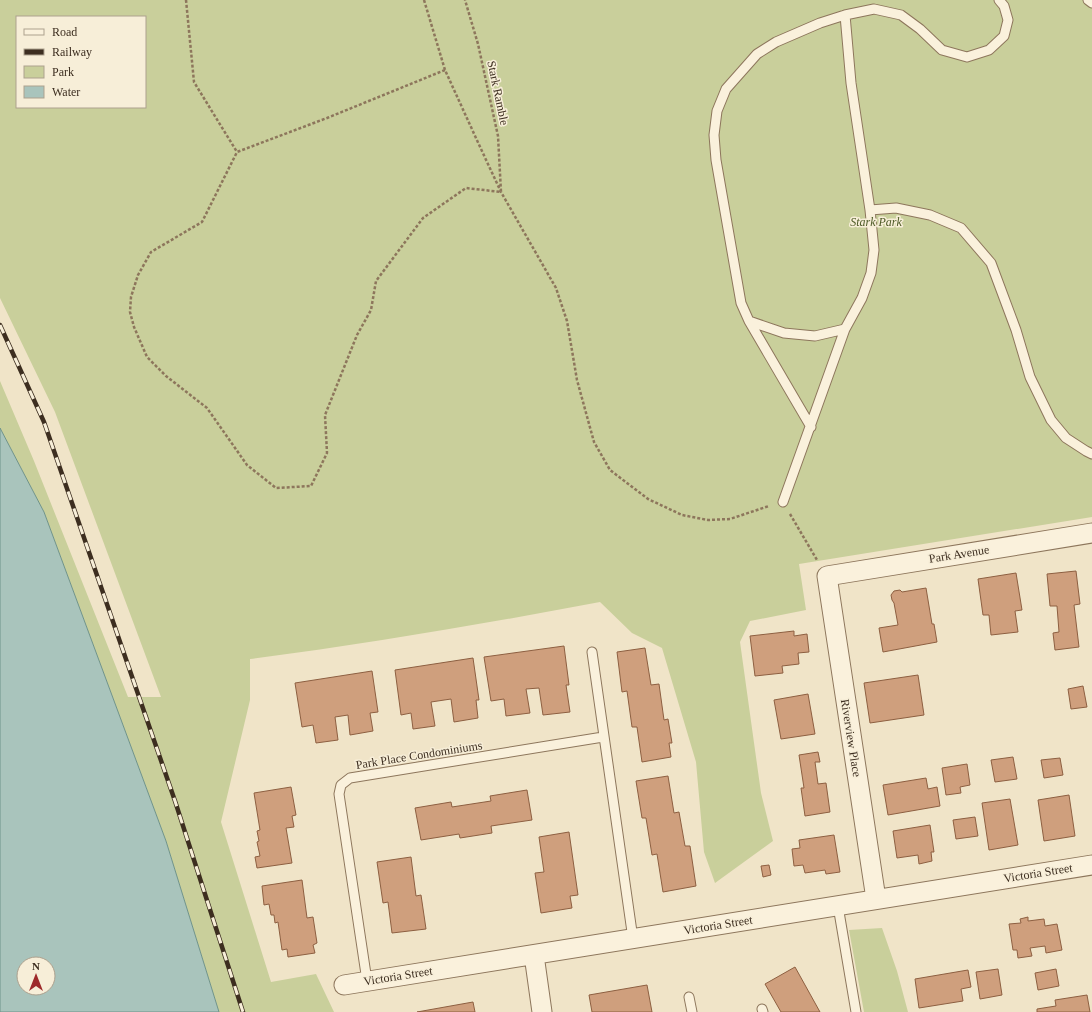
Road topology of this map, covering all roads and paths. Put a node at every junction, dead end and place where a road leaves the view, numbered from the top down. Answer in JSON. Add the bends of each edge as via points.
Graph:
{"nodes":[{"id":1,"x":186,"y":0,"type":"edge"},
{"id":2,"x":424,"y":0,"type":"edge"},
{"id":3,"x":465,"y":0,"type":"edge"},
{"id":4,"x":1012,"y":0,"type":"edge"},
{"id":5,"x":1088,"y":0,"type":"edge"},
{"id":6,"x":1002,"y":3,"type":"edge"},
{"id":7,"x":1092,"y":3,"type":"edge"},
{"id":8,"x":845,"y":14,"type":"junction"},
{"id":9,"x":445,"y":70,"type":"junction"},
{"id":10,"x":237,"y":152,"type":"junction"},
{"id":11,"x":502,"y":192,"type":"junction"},
{"id":12,"x":870,"y":210,"type":"junction"},
{"id":13,"x":749,"y":321,"type":"junction"},
{"id":14,"x":845,"y":329,"type":"junction"},
{"id":15,"x":811,"y":427,"type":"junction"},
{"id":16,"x":1092,"y":454,"type":"edge"},
{"id":17,"x":783,"y":502,"type":"junction"},
{"id":18,"x":1092,"y":533,"type":"edge"},
{"id":19,"x":827,"y":576,"type":"junction"},
{"id":20,"x":592,"y":652,"type":"dead end"},
{"id":21,"x":604,"y":737,"type":"junction"},
{"id":22,"x":1092,"y":865,"type":"edge"},
{"id":23,"x":876,"y":899,"type":"junction"},
{"id":24,"x":838,"y":906,"type":"junction"},
{"id":25,"x":633,"y":939,"type":"junction"},
{"id":26,"x":534,"y":955,"type":"junction"},
{"id":27,"x":367,"y":981,"type":"junction"},
{"id":28,"x":344,"y":985,"type":"dead end"},
{"id":29,"x":689,"y":997,"type":"dead end"},
{"id":30,"x":542,"y":1012,"type":"edge"},
{"id":31,"x":692,"y":1012,"type":"edge"},
{"id":32,"x":856,"y":1012,"type":"edge"}],
"edges":[{"from":1,"to":10,"type":"path","via":[[194,82]]},
{"from":2,"to":9,"type":"path"},
{"from":3,"to":11,"type":"path","name":"Stark Ramble","via":[[478,44],[498,136]]},
{"from":4,"to":6,"type":"lane"},
{"from":5,"to":7,"type":"lane"},
{"from":6,"to":8,"type":"lane","via":[[1008,20],[1004,36],[989,50],[967,58],[942,50],[901,14],[874,9]]},
{"from":8,"to":12,"type":"lane","via":[[851,83]]},
{"from":8,"to":13,"type":"lane","via":[[776,42],[757,54],[726,89],[717,111],[714,135],[716,160],[741,303]]},
{"from":9,"to":10,"type":"path"},
{"from":9,"to":11,"type":"path"},
{"from":10,"to":11,"type":"path","via":[[202,222],[151,252],[138,275],[131,297],[130,312],[147,357],[166,376],[208,408],[247,465],[276,488],[311,486],[327,453],[325,414],[357,335],[371,310],[376,281],[423,218],[466,188]]},
{"from":11,"to":17,"type":"path","via":[[556,288],[567,321],[577,380],[594,442],[610,470],[648,499],[682,515],[708,520],[730,519]]},
{"from":12,"to":14,"type":"lane","via":[[874,250],[871,272],[862,298]]},
{"from":12,"to":16,"type":"lane","via":[[896,208],[930,215],[961,228],[990,263],[1016,330],[1030,377],[1051,420],[1066,438]]},
{"from":13,"to":14,"type":"lane","via":[[784,333],[815,336]]},
{"from":13,"to":15,"type":"lane"},
{"from":14,"to":15,"type":"lane"},
{"from":15,"to":17,"type":"lane"},
{"from":17,"to":19,"type":"path"},
{"from":18,"to":19,"type":"street","name":"Park Avenue"},
{"from":19,"to":23,"type":"street","name":"Riverview Place"},
{"from":20,"to":21,"type":"lane"},
{"from":21,"to":25,"type":"lane"},
{"from":21,"to":27,"type":"lane","name":"Park Place Condominiums","via":[[350,778],[341,785],[339,794]]},
{"from":22,"to":23,"type":"street","name":"Victoria Street"},
{"from":23,"to":24,"type":"street","name":"Victoria Street"},
{"from":24,"to":25,"type":"street","name":"Victoria Street"},
{"from":24,"to":32,"type":"lane"},
{"from":25,"to":26,"type":"street","name":"Victoria Street"},
{"from":26,"to":27,"type":"street","name":"Victoria Street"},
{"from":26,"to":30,"type":"street"},
{"from":27,"to":28,"type":"street","name":"Victoria Street"},
{"from":29,"to":31,"type":"lane"}]}
